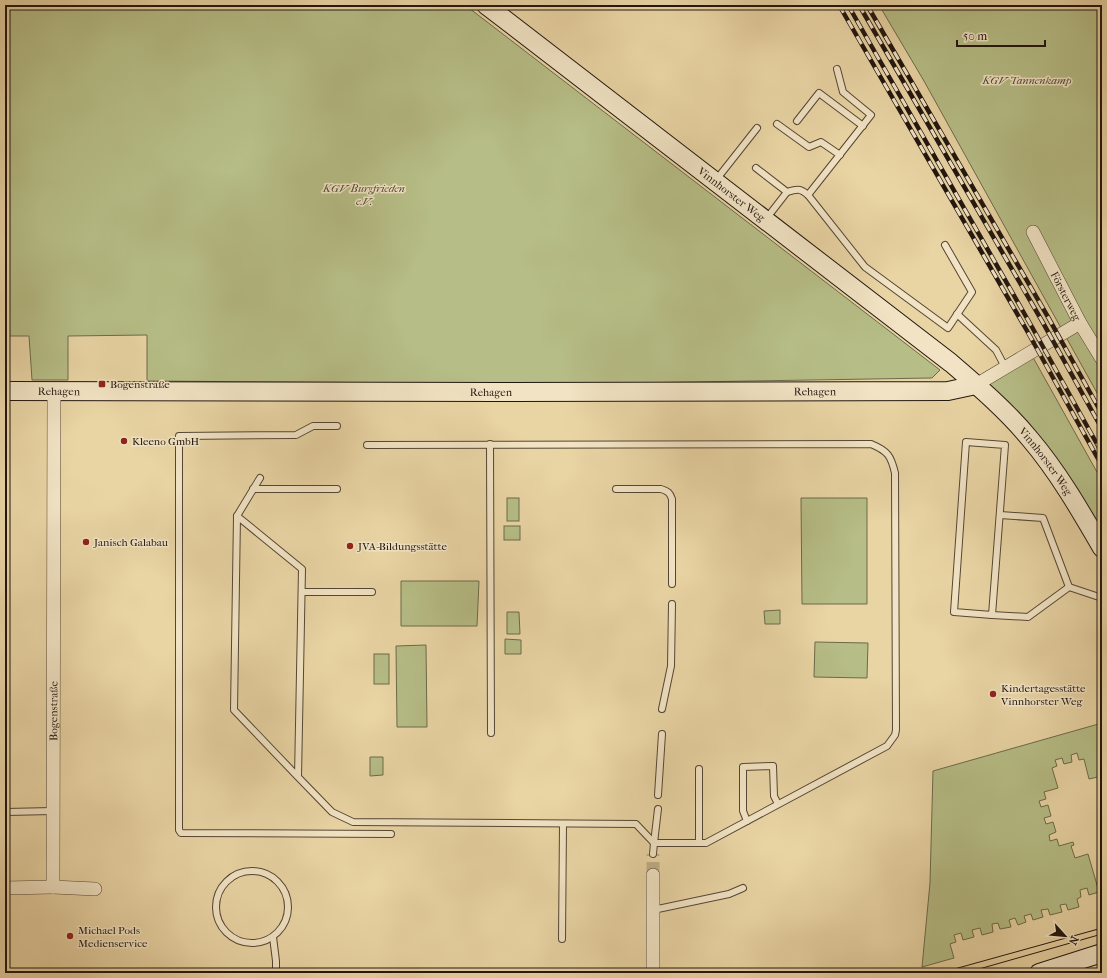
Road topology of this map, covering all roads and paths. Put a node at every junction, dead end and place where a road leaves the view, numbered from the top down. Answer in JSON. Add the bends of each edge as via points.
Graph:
{"nodes":[{"id":1,"x":486,"y":5,"type":"edge"},
{"id":2,"x":837,"y":69,"type":"dead end"},
{"id":3,"x":797,"y":121,"type":"dead end"},
{"id":4,"x":777,"y":124,"type":"dead end"},
{"id":5,"x":863,"y":126,"type":"junction"},
{"id":6,"x":757,"y":128,"type":"dead end"},
{"id":7,"x":840,"y":155,"type":"junction"},
{"id":8,"x":756,"y":168,"type":"dead end"},
{"id":9,"x":715,"y":182,"type":"junction"},
{"id":10,"x":787,"y":192,"type":"junction"},
{"id":11,"x":808,"y":196,"type":"junction"},
{"id":12,"x":765,"y":220,"type":"junction"},
{"id":13,"x":1033,"y":232,"type":"dead end"},
{"id":14,"x":945,"y":245,"type":"dead end"},
{"id":15,"x":957,"y":314,"type":"junction"},
{"id":16,"x":1080,"y":323,"type":"junction"},
{"id":17,"x":1102,"y":359,"type":"edge"},
{"id":18,"x":1006,"y":367,"type":"junction"},
{"id":19,"x":976,"y":385,"type":"junction"},
{"id":20,"x":5,"y":391,"type":"edge"},
{"id":21,"x":54,"y":391,"type":"junction"},
{"id":22,"x":337,"y":426,"type":"dead end"},
{"id":23,"x":367,"y":444,"type":"dead end"},
{"id":24,"x":490,"y":444,"type":"junction"},
{"id":25,"x":260,"y":478,"type":"dead end"},
{"id":26,"x":616,"y":489,"type":"dead end"},
{"id":27,"x":253,"y":490,"type":"junction"},
{"id":28,"x":337,"y":490,"type":"dead end"},
{"id":29,"x":1000,"y":515,"type":"junction"},
{"id":30,"x":237,"y":516,"type":"junction"},
{"id":31,"x":1102,"y":548,"type":"edge"},
{"id":32,"x":672,"y":584,"type":"dead end"},
{"id":33,"x":1069,"y":587,"type":"junction"},
{"id":34,"x":302,"y":592,"type":"junction"},
{"id":35,"x":372,"y":592,"type":"dead end"},
{"id":36,"x":1102,"y":598,"type":"edge"},
{"id":37,"x":672,"y":604,"type":"dead end"},
{"id":38,"x":992,"y":615,"type":"junction"},
{"id":39,"x":662,"y":710,"type":"dead end"},
{"id":40,"x":491,"y":733,"type":"dead end"},
{"id":41,"x":662,"y":734,"type":"dead end"},
{"id":42,"x":5,"y":766,"type":"edge"},
{"id":43,"x":700,"y":769,"type":"dead end"},
{"id":44,"x":298,"y":777,"type":"junction"},
{"id":45,"x":658,"y":795,"type":"dead end"},
{"id":46,"x":778,"y":804,"type":"junction"},
{"id":47,"x":658,"y":809,"type":"dead end"},
{"id":48,"x":53,"y":811,"type":"junction"},
{"id":49,"x":747,"y":821,"type":"junction"},
{"id":50,"x":563,"y":824,"type":"junction"},
{"id":51,"x":391,"y":834,"type":"dead end"},
{"id":52,"x":654,"y":843,"type":"junction"},
{"id":53,"x":699,"y":843,"type":"junction"},
{"id":54,"x":653,"y":854,"type":"tunnel mouth"},
{"id":55,"x":653,"y":875,"type":"tunnel mouth"},
{"id":56,"x":53,"y":887,"type":"junction"},
{"id":57,"x":5,"y":888,"type":"edge"},
{"id":58,"x":743,"y":888,"type":"dead end"},
{"id":59,"x":95,"y":889,"type":"dead end"},
{"id":60,"x":653,"y":910,"type":"junction"},
{"id":61,"x":273,"y":937,"type":"junction"},
{"id":62,"x":562,"y":939,"type":"dead end"},
{"id":63,"x":1102,"y":953,"type":"edge"},
{"id":64,"x":276,"y":973,"type":"edge"},
{"id":65,"x":653,"y":973,"type":"edge"},
{"id":66,"x":1039,"y":973,"type":"edge"}],
"edges":[{"from":1,"to":9,"type":"street","name":"Vinnhorster Weg"},
{"from":2,"to":5,"type":"lane","via":[[843,92],[871,115]]},
{"from":3,"to":5,"type":"lane","via":[[819,93]]},
{"from":4,"to":7,"type":"lane","via":[[809,147],[822,142]]},
{"from":5,"to":7,"type":"lane"},
{"from":6,"to":9,"type":"lane"},
{"from":7,"to":11,"type":"lane"},
{"from":8,"to":10,"type":"lane"},
{"from":9,"to":12,"type":"street","name":"Vinnhorster Weg"},
{"from":10,"to":11,"type":"lane","via":[[796,189]]},
{"from":10,"to":12,"type":"lane"},
{"from":11,"to":15,"type":"lane","via":[[865,267],[948,328]]},
{"from":12,"to":19,"type":"street","name":"Vinnhorster Weg"},
{"from":13,"to":16,"type":"street","name":"Försterweg"},
{"from":14,"to":15,"type":"lane","via":[[972,292]]},
{"from":15,"to":18,"type":"lane","via":[[996,350]]},
{"from":16,"to":17,"type":"street","name":"Försterweg"},
{"from":16,"to":18,"type":"street"},
{"from":18,"to":19,"type":"street"},
{"from":19,"to":21,"type":"street","name":"Rehagen","via":[[948,391]]},
{"from":19,"to":31,"type":"street","name":"Vinnhorster Weg","via":[[1030,439],[1067,490]]},
{"from":20,"to":21,"type":"street","name":"Rehagen"},
{"from":21,"to":48,"type":"street","name":"Bogenstraße"},
{"from":22,"to":51,"type":"lane","via":[[313,426],[296,435],[180,436],[179,830],[181,833]]},
{"from":23,"to":24,"type":"lane"},
{"from":24,"to":40,"type":"lane"},
{"from":24,"to":46,"type":"lane","via":[[871,444],[882,448],[892,458],[895,473],[895,735],[887,746]]},
{"from":25,"to":27,"type":"lane"},
{"from":26,"to":32,"type":"lane","via":[[661,489],[670,494]]},
{"from":27,"to":28,"type":"lane"},
{"from":27,"to":30,"type":"lane"},
{"from":29,"to":33,"type":"lane","via":[[1043,518]]},
{"from":29,"to":38,"type":"lane"},
{"from":29,"to":38,"type":"lane","via":[[1005,445],[966,442],[954,612]]},
{"from":30,"to":34,"type":"lane","via":[[302,569]]},
{"from":30,"to":44,"type":"lane","via":[[234,710]]},
{"from":33,"to":36,"type":"lane"},
{"from":33,"to":38,"type":"lane","via":[[1028,617]]},
{"from":34,"to":35,"type":"lane"},
{"from":34,"to":44,"type":"lane"},
{"from":37,"to":39,"type":"lane","via":[[671,666]]},
{"from":41,"to":45,"type":"lane"},
{"from":42,"to":48,"type":"lane","via":[[6,812]]},
{"from":43,"to":53,"type":"lane"},
{"from":44,"to":50,"type":"lane","via":[[332,812],[353,822]]},
{"from":46,"to":49,"type":"lane"},
{"from":46,"to":49,"type":"lane","via":[[774,796],[772,766],[743,767],[743,811]]},
{"from":47,"to":52,"type":"lane"},
{"from":48,"to":56,"type":"street","name":"Bogenstraße"},
{"from":49,"to":53,"type":"lane","via":[[706,843]]},
{"from":50,"to":52,"type":"lane","via":[[636,824]]},
{"from":50,"to":62,"type":"lane"},
{"from":52,"to":53,"type":"lane"},
{"from":52,"to":54,"type":"lane"},
{"from":55,"to":60,"type":"street"},
{"from":56,"to":57,"type":"street"},
{"from":56,"to":59,"type":"street"},
{"from":58,"to":60,"type":"lane","via":[[729,894]]},
{"from":60,"to":65,"type":"street"},
{"from":61,"to":61,"type":"lane","via":[[287,918],[286,893],[269,875],[257,871],[233,876],[218,894],[217,917],[222,927],[235,939],[251,944]]},
{"from":61,"to":64,"type":"lane"},
{"from":63,"to":66,"type":"street"}]}
